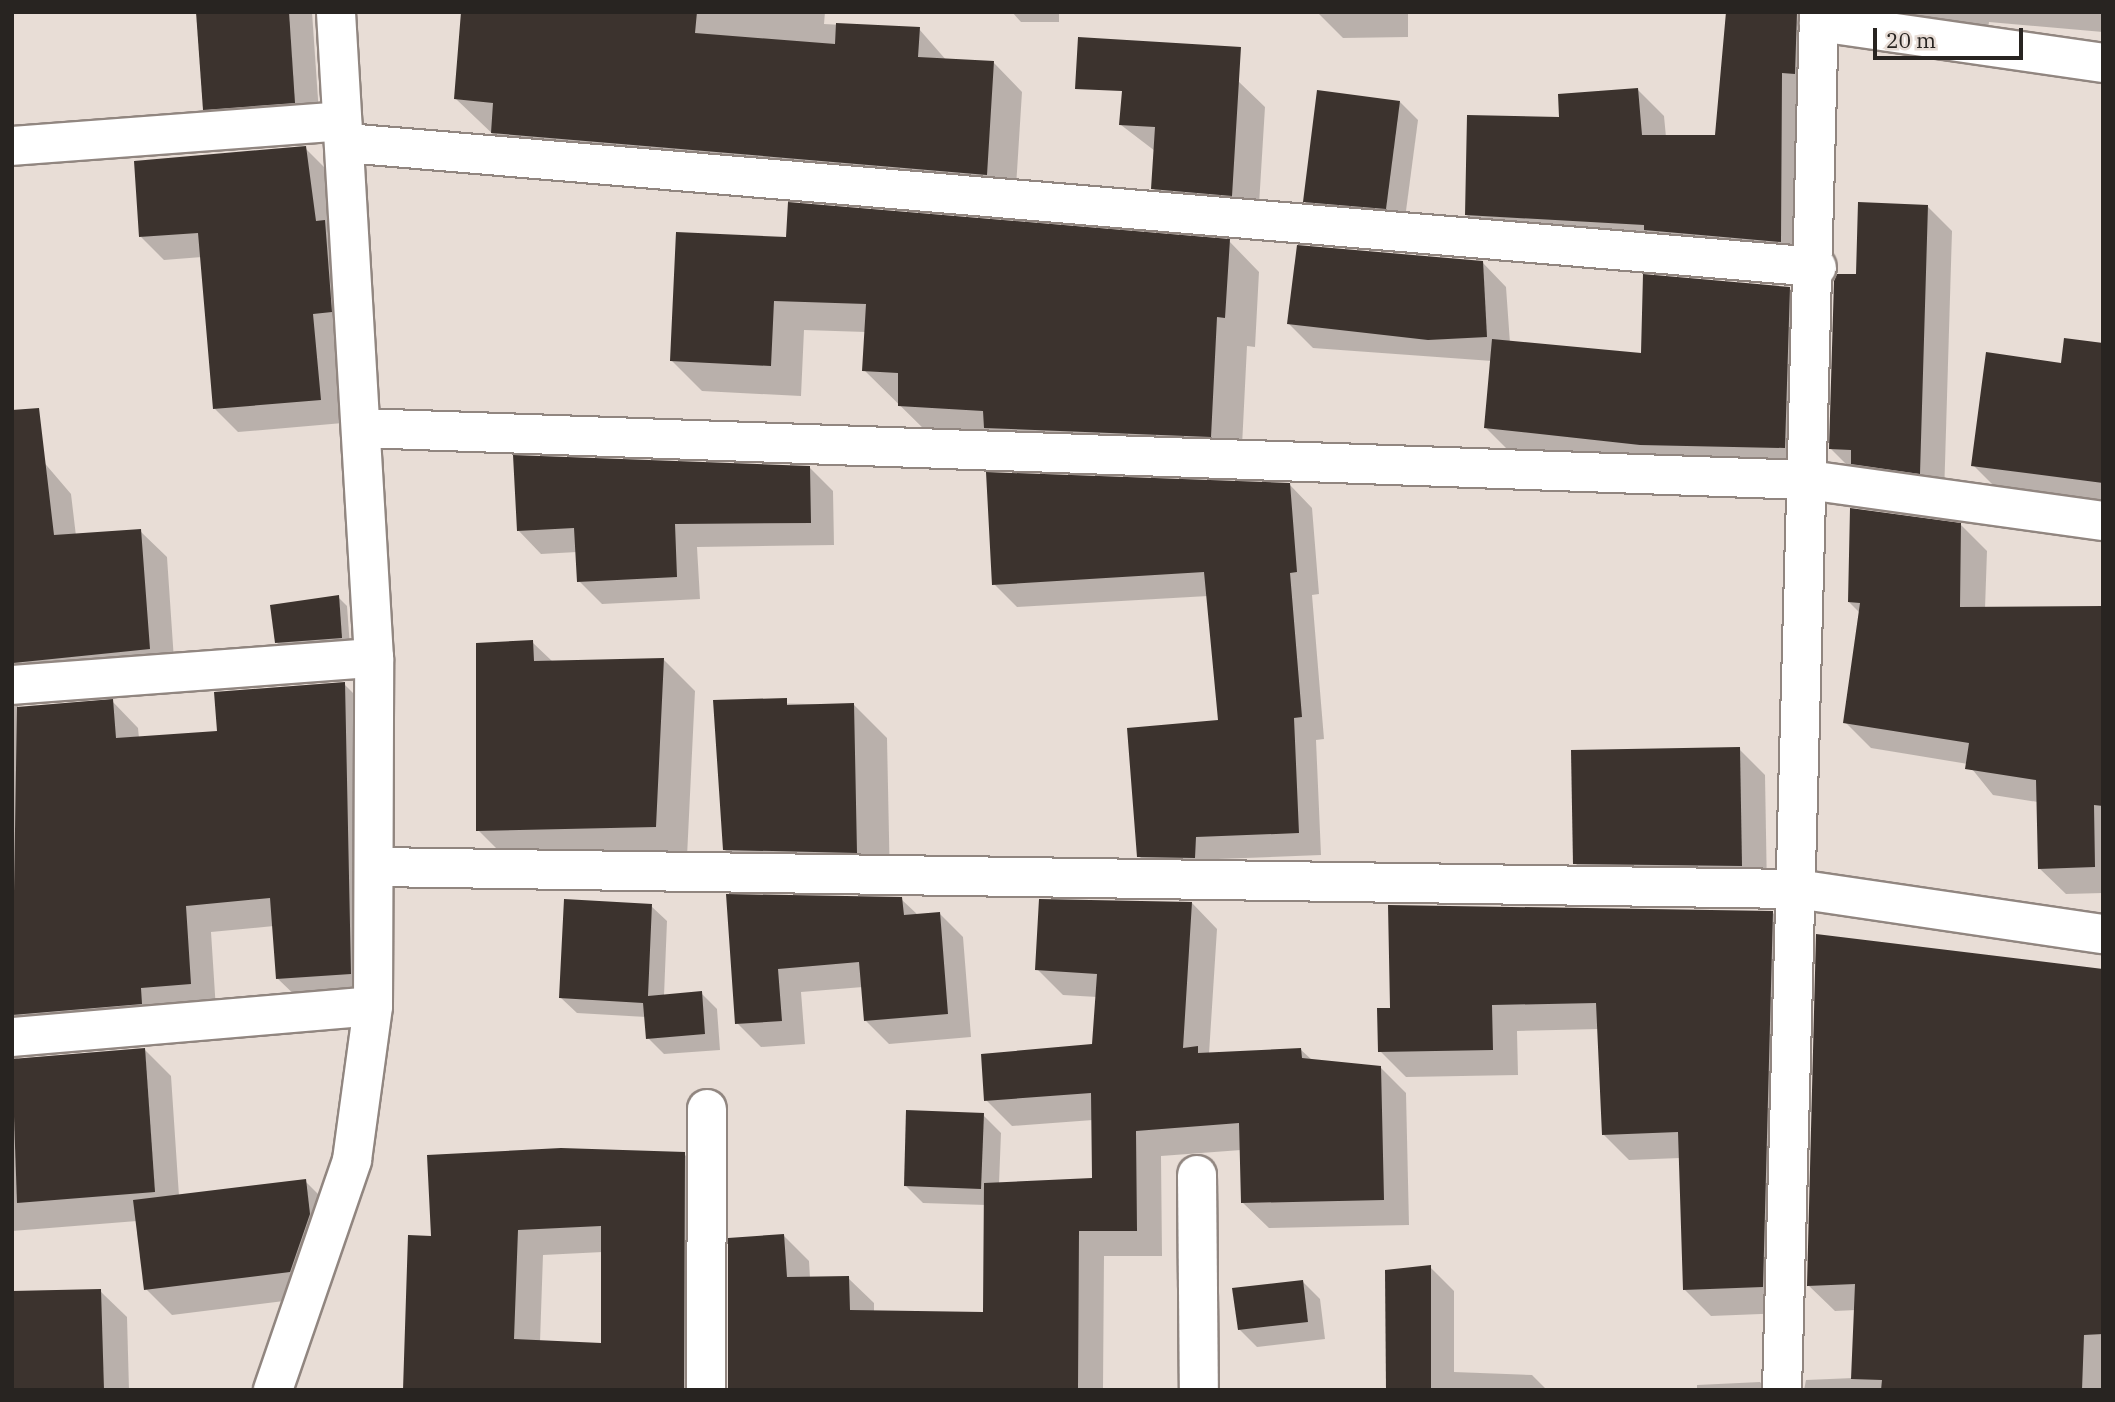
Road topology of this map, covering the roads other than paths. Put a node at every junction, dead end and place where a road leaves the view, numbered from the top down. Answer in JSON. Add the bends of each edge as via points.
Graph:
{"nodes":[{"id":1,"x":336,"y":12,"type":"edge"},
{"id":2,"x":1819,"y":17,"type":"edge"},
{"id":3,"x":2103,"y":63,"type":"edge"},
{"id":4,"x":344,"y":132,"type":"junction"},
{"id":5,"x":12,"y":146,"type":"edge"},
{"id":6,"x":1817,"y":267,"type":"junction"},
{"id":7,"x":361,"y":428,"type":"junction"},
{"id":8,"x":1808,"y":480,"type":"junction"},
{"id":9,"x":2103,"y":521,"type":"edge"},
{"id":10,"x":374,"y":658,"type":"junction"},
{"id":11,"x":12,"y":685,"type":"edge"},
{"id":12,"x":376,"y":867,"type":"junction"},
{"id":13,"x":1797,"y":888,"type":"junction"},
{"id":14,"x":2103,"y":934,"type":"edge"},
{"id":15,"x":373,"y":1006,"type":"junction"},
{"id":16,"x":12,"y":1037,"type":"edge"},
{"id":17,"x":706,"y":1109,"type":"dead end"},
{"id":18,"x":1197,"y":1175,"type":"dead end"},
{"id":19,"x":273,"y":1390,"type":"edge"},
{"id":20,"x":706,"y":1390,"type":"edge"},
{"id":21,"x":1199,"y":1390,"type":"edge"},
{"id":22,"x":1782,"y":1390,"type":"edge"}],
"edges":[{"from":1,"to":4,"type":"street"},
{"from":2,"to":3,"type":"street"},
{"from":2,"to":6,"type":"street"},
{"from":4,"to":5,"type":"street"},
{"from":4,"to":6,"type":"street"},
{"from":4,"to":7,"type":"street"},
{"from":6,"to":8,"type":"street"},
{"from":7,"to":8,"type":"street"},
{"from":7,"to":10,"type":"street"},
{"from":8,"to":9,"type":"street"},
{"from":8,"to":13,"type":"street"},
{"from":10,"to":11,"type":"street"},
{"from":10,"to":12,"type":"street"},
{"from":12,"to":13,"type":"street"},
{"from":12,"to":15,"type":"street"},
{"from":13,"to":14,"type":"street"},
{"from":13,"to":22,"type":"street"},
{"from":15,"to":16,"type":"street"},
{"from":15,"to":19,"type":"street","via":[[352,1160]]},
{"from":17,"to":20,"type":"street"},
{"from":18,"to":21,"type":"street"}]}
